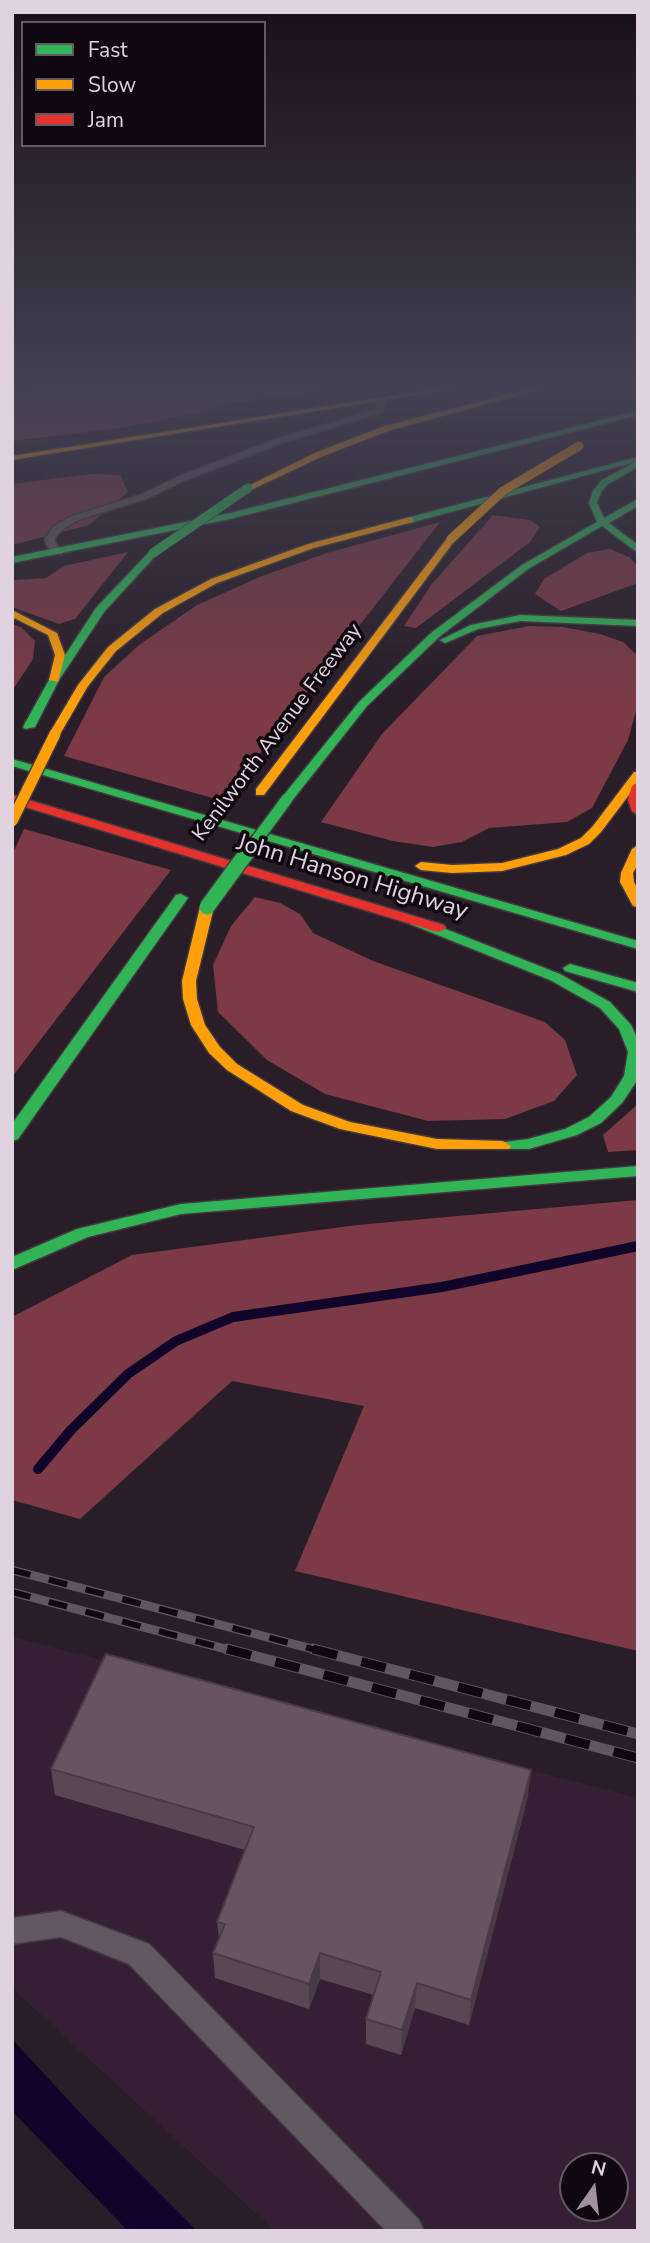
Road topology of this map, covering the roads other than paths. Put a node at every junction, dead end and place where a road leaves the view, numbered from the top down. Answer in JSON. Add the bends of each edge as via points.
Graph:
{"nodes":[{"id":1,"x":152,"y":493,"type":"edge"},
{"id":2,"x":240,"y":493,"type":"edge"},
{"id":3,"x":322,"y":493,"type":"edge"},
{"id":4,"x":501,"y":493,"type":"edge"},
{"id":5,"x":519,"y":493,"type":"edge"},
{"id":6,"x":596,"y":493,"type":"edge"},
{"id":7,"x":638,"y":502,"type":"edge"},
{"id":8,"x":601,"y":521,"type":"junction"},
{"id":9,"x":634,"y":546,"type":"edge"},
{"id":10,"x":58,"y":552,"type":"junction"},
{"id":11,"x":12,"y":560,"type":"edge"},
{"id":12,"x":12,"y":613,"type":"edge"},
{"id":13,"x":561,"y":618,"type":"junction"},
{"id":14,"x":638,"y":623,"type":"edge"},
{"id":15,"x":638,"y":636,"type":"edge"},
{"id":16,"x":406,"y":661,"type":"junction"},
{"id":17,"x":54,"y":680,"type":"junction"},
{"id":18,"x":19,"y":748,"type":"edge"},
{"id":19,"x":638,"y":775,"type":"edge"},
{"id":20,"x":638,"y":786,"type":"edge"},
{"id":21,"x":12,"y":799,"type":"edge"},
{"id":22,"x":12,"y":805,"type":"edge"},
{"id":23,"x":12,"y":821,"type":"edge"},
{"id":24,"x":633,"y":821,"type":"edge"},
{"id":25,"x":104,"y":826,"type":"junction"},
{"id":26,"x":252,"y":831,"type":"junction"},
{"id":27,"x":585,"y":841,"type":"junction"},
{"id":28,"x":638,"y":849,"type":"edge"},
{"id":29,"x":638,"y":903,"type":"edge"},
{"id":30,"x":207,"y":906,"type":"junction"},
{"id":31,"x":415,"y":921,"type":"junction"},
{"id":32,"x":182,"y":939,"type":"dead end"},
{"id":33,"x":638,"y":945,"type":"edge"},
{"id":34,"x":638,"y":988,"type":"edge"},
{"id":35,"x":122,"y":1011,"type":"dead end"},
{"id":36,"x":59,"y":1072,"type":"junction"},
{"id":37,"x":12,"y":1136,"type":"edge"},
{"id":38,"x":638,"y":1171,"type":"edge"},
{"id":39,"x":12,"y":1264,"type":"edge"},
{"id":40,"x":12,"y":1931,"type":"edge"},
{"id":41,"x":408,"y":2231,"type":"edge"}],
"edges":[{"from":1,"to":10,"type":"lane","via":[[58,528],[50,538]]},
{"from":2,"to":17,"type":"main road","bridge":true,"via":[[153,553],[104,604]]},
{"from":3,"to":10,"type":"main road"},
{"from":4,"to":36,"type":"main road","name":"Kenilworth Avenue Freeway","bridge":true,"via":[[452,539],[115,987]]},
{"from":5,"to":23,"type":"main road","bridge":true,"via":[[311,546],[214,581],[159,611],[112,649],[83,685]]},
{"from":6,"to":8,"type":"main road","via":[[593,503]]},
{"from":7,"to":8,"type":"main road"},
{"from":8,"to":9,"type":"main road"},
{"from":8,"to":16,"type":"main road","via":[[486,594]]},
{"from":10,"to":11,"type":"main road"},
{"from":12,"to":17,"type":"main road","via":[[39,624],[55,638],[60,655]]},
{"from":13,"to":14,"type":"main road"},
{"from":13,"to":15,"type":"main road"},
{"from":13,"to":16,"type":"main road","via":[[482,624]]},
{"from":16,"to":30,"type":"main road","bridge":true,"via":[[350,719]]},
{"from":17,"to":18,"type":"main road"},
{"from":18,"to":26,"type":"main road","name":"John Hanson Highway"},
{"from":19,"to":27,"type":"main road"},
{"from":20,"to":24,"type":"main road"},
{"from":21,"to":25,"type":"main road","name":"John Hanson Highway"},
{"from":22,"to":25,"type":"main road"},
{"from":24,"to":27,"type":"main road"},
{"from":25,"to":31,"type":"main road","name":"John Hanson Highway"},
{"from":26,"to":27,"type":"main road","via":[[452,869],[517,865]]},
{"from":26,"to":33,"type":"main road","name":"John Hanson Highway"},
{"from":28,"to":29,"type":"main road","via":[[627,882]]},
{"from":30,"to":31,"type":"main road","via":[[190,968],[188,990],[194,1017],[207,1042],[223,1059],[297,1108],[381,1135],[487,1147],[529,1144],[571,1132],[617,1100],[632,1076],[635,1052],[626,1028],[605,1005],[555,977]]},
{"from":30,"to":32,"type":"main road"},
{"from":31,"to":34,"type":"main road","name":"John Hanson Highway"},
{"from":35,"to":36,"type":"main road"},
{"from":36,"to":37,"type":"main road","name":"Kenilworth Avenue Freeway"},
{"from":38,"to":39,"type":"main road","via":[[181,1209],[82,1233]]},
{"from":40,"to":41,"type":"lane","via":[[61,1924],[139,1954]]}]}
